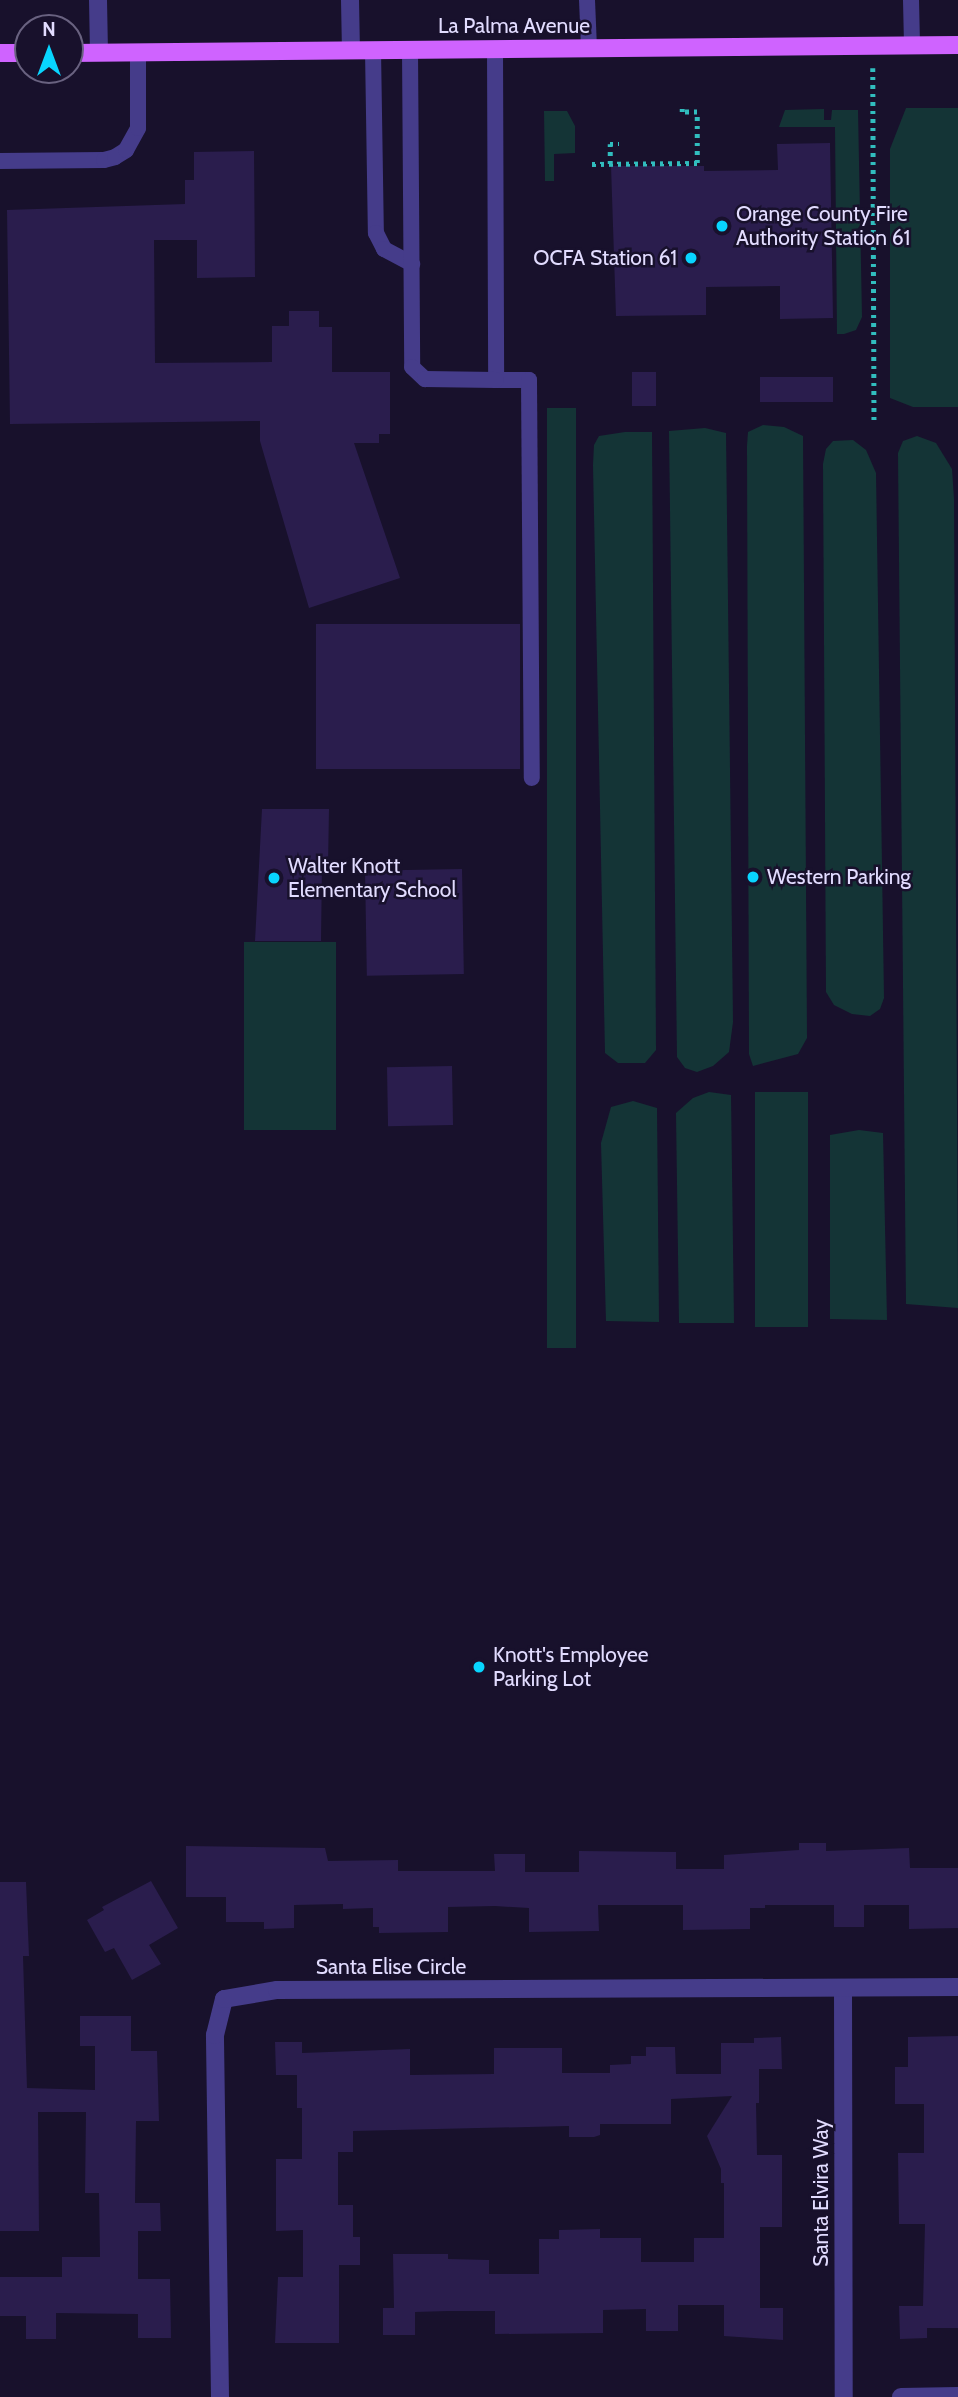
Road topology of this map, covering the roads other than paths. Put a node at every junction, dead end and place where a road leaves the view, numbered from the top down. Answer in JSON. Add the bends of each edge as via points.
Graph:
{"nodes":[{"id":1,"x":99,"y":0,"type":"edge"},
{"id":2,"x":350,"y":0,"type":"edge"},
{"id":3,"x":587,"y":0,"type":"edge"},
{"id":4,"x":911,"y":0,"type":"edge"},
{"id":5,"x":912,"y":45,"type":"junction"},
{"id":6,"x":958,"y":45,"type":"edge"},
{"id":7,"x":589,"y":48,"type":"junction"},
{"id":8,"x":495,"y":49,"type":"junction"},
{"id":9,"x":351,"y":50,"type":"junction"},
{"id":10,"x":373,"y":50,"type":"junction"},
{"id":11,"x":410,"y":50,"type":"junction"},
{"id":12,"x":99,"y":52,"type":"junction"},
{"id":13,"x":138,"y":52,"type":"junction"},
{"id":14,"x":84,"y":53,"type":"edge"},
{"id":15,"x":0,"y":161,"type":"edge"},
{"id":16,"x":412,"y":264,"type":"junction"},
{"id":17,"x":496,"y":380,"type":"junction"},
{"id":18,"x":532,"y":778,"type":"dead end"},
{"id":19,"x":958,"y":1987,"type":"edge"},
{"id":20,"x":843,"y":1988,"type":"junction"},
{"id":21,"x":958,"y":2396,"type":"edge"},
{"id":22,"x":220,"y":2397,"type":"edge"},
{"id":23,"x":844,"y":2397,"type":"edge"},
{"id":24,"x":901,"y":2397,"type":"edge"}],
"edges":[{"from":1,"to":12,"type":"street"},
{"from":2,"to":9,"type":"street"},
{"from":3,"to":7,"type":"lane"},
{"from":4,"to":5,"type":"lane"},
{"from":5,"to":6,"type":"main road","name":"La Palma Avenue"},
{"from":5,"to":7,"type":"main road","name":"La Palma Avenue"},
{"from":7,"to":8,"type":"main road","name":"La Palma Avenue"},
{"from":8,"to":11,"type":"main road","name":"La Palma Avenue"},
{"from":8,"to":17,"type":"lane"},
{"from":9,"to":10,"type":"main road","name":"La Palma Avenue"},
{"from":9,"to":13,"type":"main road","name":"La Palma Avenue"},
{"from":10,"to":11,"type":"main road","name":"La Palma Avenue"},
{"from":10,"to":16,"type":"lane","via":[[376,233],[384,249]]},
{"from":11,"to":16,"type":"lane"},
{"from":12,"to":13,"type":"main road","name":"La Palma Avenue"},
{"from":12,"to":14,"type":"main road","name":"La Palma Avenue"},
{"from":13,"to":15,"type":"lane","via":[[138,128],[126,150],[104,160]]},
{"from":16,"to":17,"type":"lane","via":[[412,368],[425,379]]},
{"from":17,"to":18,"type":"lane","via":[[529,380]]},
{"from":19,"to":20,"type":"street","name":"Santa Elise Circle"},
{"from":20,"to":22,"type":"street","name":"Santa Elise Circle","via":[[276,1990],[224,1999],[215,2035]]},
{"from":20,"to":23,"type":"street","name":"Santa Elvira Way"},
{"from":21,"to":24,"type":"street"}]}
